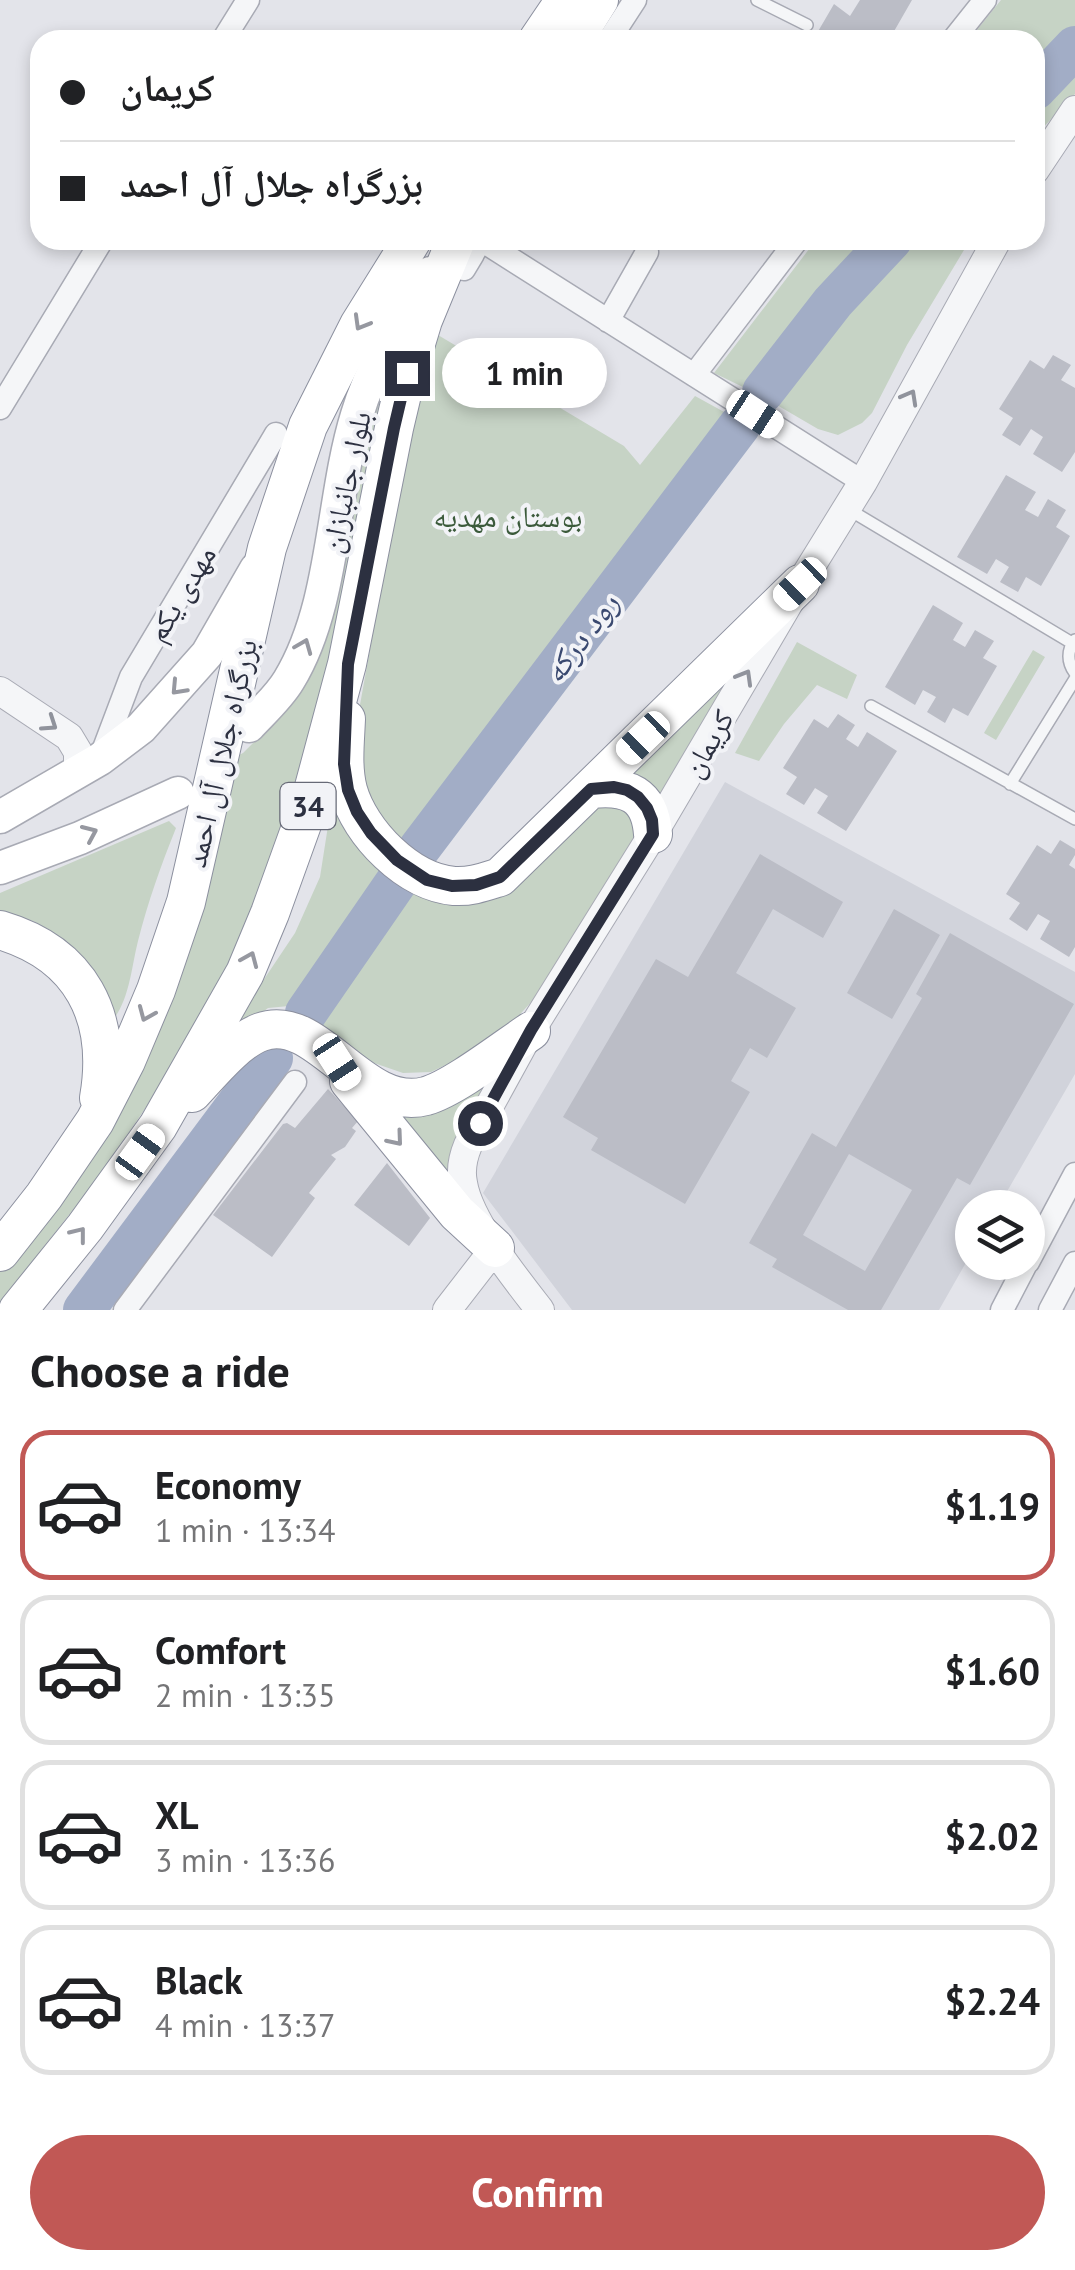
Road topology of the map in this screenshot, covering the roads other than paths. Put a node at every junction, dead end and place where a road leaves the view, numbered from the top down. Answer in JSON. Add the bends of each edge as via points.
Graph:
{"nodes":[{"id":1,"x":248,"y":0,"type":"edge"},
{"id":2,"x":546,"y":0,"type":"edge"},
{"id":3,"x":565,"y":0,"type":"edge"},
{"id":4,"x":600,"y":0,"type":"edge"},
{"id":5,"x":636,"y":0,"type":"edge"},
{"id":6,"x":757,"y":0,"type":"edge"},
{"id":7,"x":985,"y":0,"type":"edge"},
{"id":8,"x":808,"y":25,"type":"dead end"},
{"id":9,"x":229,"y":30,"type":"edge"},
{"id":10,"x":530,"y":30,"type":"edge"},
{"id":11,"x":545,"y":30,"type":"edge"},
{"id":12,"x":580,"y":30,"type":"edge"},
{"id":13,"x":616,"y":30,"type":"edge"},
{"id":14,"x":961,"y":30,"type":"edge"},
{"id":15,"x":1075,"y":110,"type":"edge"},
{"id":16,"x":1045,"y":154,"type":"edge"},
{"id":17,"x":96,"y":250,"type":"edge"},
{"id":18,"x":406,"y":250,"type":"edge"},
{"id":19,"x":460,"y":250,"type":"edge"},
{"id":20,"x":462,"y":250,"type":"edge"},
{"id":21,"x":476,"y":250,"type":"edge"},
{"id":22,"x":789,"y":250,"type":"edge"},
{"id":23,"x":991,"y":250,"type":"edge"},
{"id":24,"x":647,"y":252,"type":"dead end"},
{"id":25,"x":608,"y":320,"type":"junction"},
{"id":26,"x":694,"y":376,"type":"junction"},
{"id":27,"x":0,"y":408,"type":"edge"},
{"id":28,"x":276,"y":434,"type":"dead end"},
{"id":29,"x":863,"y":482,"type":"junction"},
{"id":30,"x":846,"y":508,"type":"junction"},
{"id":31,"x":268,"y":548,"type":"junction"},
{"id":32,"x":800,"y":584,"type":"junction"},
{"id":33,"x":1074,"y":642,"type":"edge"},
{"id":34,"x":348,"y":664,"type":"junction"},
{"id":35,"x":1075,"y":676,"type":"edge"},
{"id":36,"x":0,"y":691,"type":"edge"},
{"id":37,"x":871,"y":706,"type":"dead end"},
{"id":38,"x":249,"y":726,"type":"dead end"},
{"id":39,"x":89,"y":765,"type":"junction"},
{"id":40,"x":1010,"y":784,"type":"junction"},
{"id":41,"x":591,"y":789,"type":"junction"},
{"id":42,"x":178,"y":793,"type":"dead end"},
{"id":43,"x":0,"y":817,"type":"edge"},
{"id":44,"x":1075,"y":818,"type":"edge"},
{"id":45,"x":653,"y":834,"type":"junction"},
{"id":46,"x":0,"y":868,"type":"edge"},
{"id":47,"x":0,"y":930,"type":"edge"},
{"id":48,"x":531,"y":1032,"type":"junction"},
{"id":49,"x":337,"y":1062,"type":"junction"},
{"id":50,"x":295,"y":1082,"type":"dead end"},
{"id":51,"x":95,"y":1121,"type":"junction"},
{"id":52,"x":158,"y":1126,"type":"junction"},
{"id":53,"x":1075,"y":1174,"type":"edge"},
{"id":54,"x":1045,"y":1229,"type":"edge"},
{"id":55,"x":495,"y":1248,"type":"junction"},
{"id":56,"x":0,"y":1252,"type":"edge"},
{"id":57,"x":1075,"y":1263,"type":"edge"},
{"id":58,"x":1018,"y":1280,"type":"edge"},
{"id":59,"x":528,"y":1306,"type":"edge"},
{"id":60,"x":18,"y":1310,"type":"edge"},
{"id":61,"x":125,"y":1310,"type":"edge"},
{"id":62,"x":447,"y":1310,"type":"edge"},
{"id":63,"x":1002,"y":1310,"type":"edge"},
{"id":64,"x":1050,"y":1310,"type":"edge"}],
"edges":[{"from":1,"to":9,"type":"street"},
{"from":2,"to":10,"type":"highway"},
{"from":3,"to":11,"type":"highway"},
{"from":4,"to":12,"type":"highway"},
{"from":5,"to":13,"type":"street"},
{"from":6,"to":8,"type":"lane"},
{"from":7,"to":14,"type":"street"},
{"from":15,"to":16,"type":"street"},
{"from":17,"to":27,"type":"street"},
{"from":18,"to":31,"type":"highway","name":"بزرگراه جلال آل احمد","one_way":true,"via":[[358,325],[308,426]]},
{"from":38,"to":19,"type":"main road","name":"بلوار جانبازان","one_way":true,"via":[[289,680],[305,647],[362,399],[402,317]]},
{"from":20,"to":34,"type":"highway","number":"34","via":[[422,320],[407,373]]},
{"from":21,"to":25,"type":"street"},
{"from":22,"to":26,"type":"street"},
{"from":29,"to":23,"type":"street","name":"کریمان","one_way":true},
{"from":24,"to":25,"type":"street"},
{"from":25,"to":26,"type":"street"},
{"from":26,"to":29,"type":"street"},
{"from":28,"to":39,"type":"street","name":"مهدی یکم","via":[[131,676]]},
{"from":29,"to":30,"type":"street","name":"کریمان"},
{"from":30,"to":32,"type":"street","name":"کریمان"},
{"from":30,"to":33,"type":"lane"},
{"from":31,"to":39,"type":"main road","name":"بلوار جانبازان","one_way":true,"via":[[184,683],[141,728]]},
{"from":31,"to":51,"type":"highway","name":"بزرگراه جلال آل احمد","one_way":true,"via":[[186,902],[156,990]]},
{"from":32,"to":41,"type":"highway"},
{"from":45,"to":32,"type":"street","name":"کریمان","one_way":true},
{"from":33,"to":35,"type":"lane","via":[[1069,660]]},
{"from":34,"to":41,"type":"highway","via":[[348,790],[371,833],[412,870],[452,886],[500,877]]},
{"from":52,"to":34,"type":"highway","number":"34","one_way":true,"via":[[251,958],[310,802]]},
{"from":35,"to":40,"type":"lane"},
{"from":36,"to":39,"type":"street","one_way":true,"via":[[69,737]]},
{"from":37,"to":40,"type":"lane"},
{"from":39,"to":43,"type":"main road","name":"بلوار جانبازان"},
{"from":40,"to":44,"type":"lane"},
{"from":41,"to":45,"type":"highway","via":[[614,787],[638,797]]},
{"from":46,"to":42,"type":"main road","one_way":true},
{"from":45,"to":48,"type":"street","name":"کریمان"},
{"from":47,"to":51,"type":"highway","via":[[59,958],[87,995],[103,1048]]},
{"from":48,"to":49,"type":"highway","via":[[424,1096],[388,1094]]},
{"from":48,"to":55,"type":"street","name":"کریمان","via":[[463,1157],[463,1188]]},
{"from":49,"to":52,"type":"highway","via":[[285,1030],[258,1033]]},
{"from":49,"to":55,"type":"highway","one_way":true,"via":[[457,1213]]},
{"from":50,"to":61,"type":"street"},
{"from":51,"to":56,"type":"highway","name":"بزرگراه جلال آل احمد"},
{"from":60,"to":52,"type":"highway","number":"34","one_way":true},
{"from":53,"to":54,"type":"street"},
{"from":55,"to":59,"type":"street","name":"کریمان"},
{"from":55,"to":62,"type":"street"},
{"from":57,"to":64,"type":"street"},
{"from":58,"to":63,"type":"street"}]}
